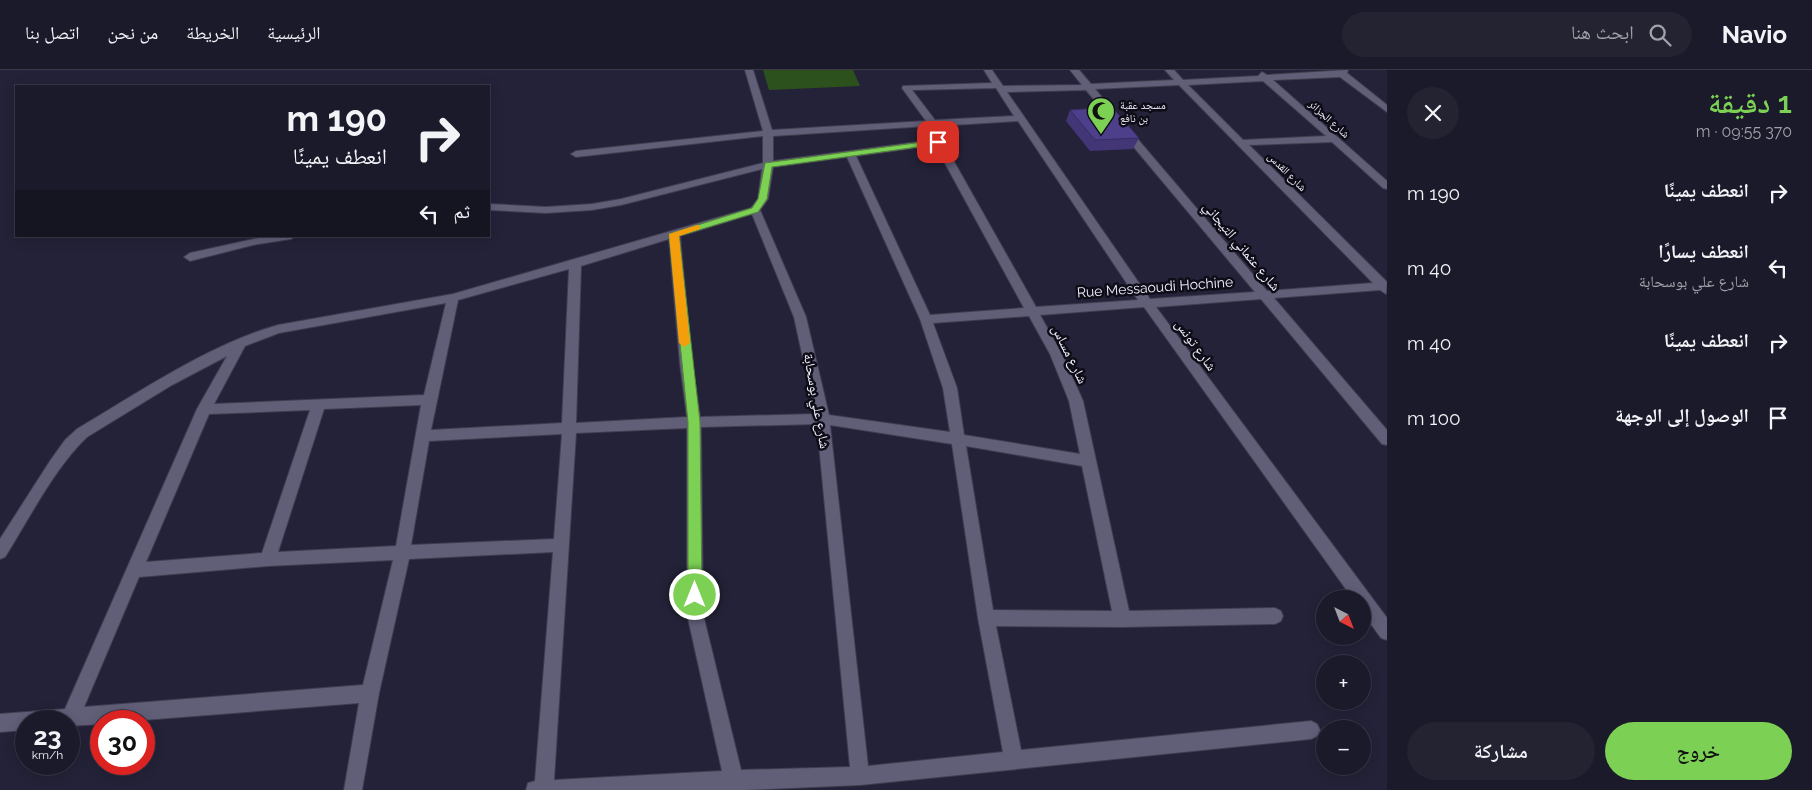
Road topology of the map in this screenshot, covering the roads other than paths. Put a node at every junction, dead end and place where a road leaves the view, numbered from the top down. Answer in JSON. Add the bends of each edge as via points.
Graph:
{"nodes":[{"id":1,"x":749,"y":70,"type":"edge"},
{"id":2,"x":988,"y":70,"type":"edge"},
{"id":3,"x":1074,"y":70,"type":"edge"},
{"id":4,"x":1169,"y":70,"type":"edge"},
{"id":5,"x":1256,"y":70,"type":"edge"},
{"id":6,"x":1341,"y":71,"type":"edge"},
{"id":7,"x":1266,"y":78,"type":"junction"},
{"id":8,"x":1181,"y":82,"type":"junction"},
{"id":9,"x":1000,"y":87,"type":"junction"},
{"id":10,"x":1089,"y":87,"type":"junction"},
{"id":11,"x":1387,"y":109,"type":"edge"},
{"id":12,"x":1020,"y":118,"type":"junction"},
{"id":13,"x":932,"y":123,"type":"junction"},
{"id":14,"x":768,"y":133,"type":"junction"},
{"id":15,"x":1334,"y":138,"type":"junction"},
{"id":16,"x":938,"y":142,"type":"junction"},
{"id":17,"x":1240,"y":143,"type":"junction"},
{"id":18,"x":576,"y":154,"type":"dead end"},
{"id":19,"x":851,"y":155,"type":"junction"},
{"id":20,"x":768,"y":165,"type":"junction"},
{"id":21,"x":1387,"y":186,"type":"edge"},
{"id":22,"x":490,"y":207,"type":"edge"},
{"id":23,"x":755,"y":210,"type":"junction"},
{"id":24,"x":674,"y":234,"type":"junction"},
{"id":25,"x":285,"y":237,"type":"edge"},
{"id":26,"x":190,"y":257,"type":"dead end"},
{"id":27,"x":575,"y":264,"type":"junction"},
{"id":28,"x":1385,"y":288,"type":"edge"},
{"id":29,"x":1264,"y":295,"type":"junction"},
{"id":30,"x":453,"y":298,"type":"junction"},
{"id":31,"x":1146,"y":302,"type":"junction"},
{"id":32,"x":1031,"y":310,"type":"junction"},
{"id":33,"x":926,"y":319,"type":"junction"},
{"id":34,"x":240,"y":343,"type":"junction"},
{"id":35,"x":429,"y":400,"type":"junction"},
{"id":36,"x":319,"y":403,"type":"junction"},
{"id":37,"x":204,"y":409,"type":"junction"},
{"id":38,"x":823,"y":419,"type":"junction"},
{"id":39,"x":694,"y":422,"type":"junction"},
{"id":40,"x":569,"y":429,"type":"junction"},
{"id":41,"x":423,"y":436,"type":"junction"},
{"id":42,"x":958,"y":439,"type":"junction"},
{"id":43,"x":1387,"y":440,"type":"edge"},
{"id":44,"x":1088,"y":461,"type":"junction"},
{"id":45,"x":560,"y":545,"type":"junction"},
{"id":46,"x":0,"y":552,"type":"edge"},
{"id":47,"x":402,"y":554,"type":"junction"},
{"id":48,"x":268,"y":559,"type":"junction"},
{"id":49,"x":132,"y":570,"type":"junction"},
{"id":50,"x":1275,"y":616,"type":"dead end"},
{"id":51,"x":986,"y":618,"type":"junction"},
{"id":52,"x":1122,"y":619,"type":"junction"},
{"id":53,"x":1387,"y":632,"type":"edge"},
{"id":54,"x":370,"y":693,"type":"junction"},
{"id":55,"x":73,"y":710,"type":"edge"},
{"id":56,"x":80,"y":715,"type":"edge"},
{"id":57,"x":15,"y":722,"type":"edge"},
{"id":58,"x":0,"y":723,"type":"edge"},
{"id":59,"x":1311,"y":730,"type":"dead end"},
{"id":60,"x":1014,"y":760,"type":"junction"},
{"id":61,"x":860,"y":776,"type":"junction"},
{"id":62,"x":735,"y":785,"type":"edge"},
{"id":63,"x":353,"y":790,"type":"edge"},
{"id":64,"x":540,"y":790,"type":"edge"}],
"edges":[{"from":1,"to":14,"type":"street"},
{"from":2,"to":9,"type":"street","name":"شارع تونس"},
{"from":3,"to":10,"type":"street","name":"شارع عثماني التيجاني"},
{"from":4,"to":8,"type":"street","name":"شارع القدس"},
{"from":5,"to":7,"type":"street","name":"شارع الجزائر"},
{"from":6,"to":7,"type":"street"},
{"from":6,"to":11,"type":"street"},
{"from":7,"to":8,"type":"street"},
{"from":7,"to":15,"type":"street","name":"شارع الجزائر"},
{"from":8,"to":10,"type":"street"},
{"from":8,"to":17,"type":"street","name":"شارع القدس"},
{"from":9,"to":10,"type":"street"},
{"from":9,"to":12,"type":"street","name":"شارع تونس"},
{"from":9,"to":13,"type":"street","name":"شارع مساس","via":[[906,88]]},
{"from":10,"to":29,"type":"street","name":"شارع عثماني التيجاني"},
{"from":12,"to":13,"type":"street"},
{"from":12,"to":31,"type":"street","name":"شارع تونس"},
{"from":13,"to":14,"type":"street"},
{"from":13,"to":16,"type":"street","name":"شارع مساس"},
{"from":14,"to":18,"type":"street"},
{"from":14,"to":20,"type":"street"},
{"from":15,"to":17,"type":"street"},
{"from":15,"to":21,"type":"street","name":"شارع الجزائر"},
{"from":16,"to":19,"type":"street"},
{"from":16,"to":32,"type":"street","name":"شارع مساس"},
{"from":17,"to":28,"type":"street","name":"شارع القدس"},
{"from":19,"to":20,"type":"street"},
{"from":19,"to":33,"type":"street"},
{"from":20,"to":22,"type":"street","via":[[592,207],[546,210]]},
{"from":20,"to":23,"type":"street","via":[[763,199]]},
{"from":23,"to":24,"type":"street"},
{"from":23,"to":38,"type":"street","name":"شارع علي بوسحابة","via":[[800,317]]},
{"from":24,"to":27,"type":"street"},
{"from":24,"to":39,"type":"street"},
{"from":25,"to":26,"type":"street"},
{"from":27,"to":30,"type":"street"},
{"from":27,"to":40,"type":"street"},
{"from":28,"to":29,"type":"street","name":"Rue Messaoudi Hochine"},
{"from":29,"to":31,"type":"street","name":"Rue Messaoudi Hochine"},
{"from":29,"to":43,"type":"street","name":"شارع عثماني التيجاني"},
{"from":30,"to":34,"type":"street","via":[[278,329]]},
{"from":30,"to":35,"type":"street"},
{"from":31,"to":32,"type":"street","name":"Rue Messaoudi Hochine"},
{"from":31,"to":53,"type":"street","name":"شارع تونس"},
{"from":32,"to":33,"type":"street","name":"Rue Messaoudi Hochine"},
{"from":32,"to":44,"type":"street","name":"شارع مساس","via":[[1056,354],[1076,401]]},
{"from":33,"to":42,"type":"street","via":[[950,388]]},
{"from":34,"to":37,"type":"street"},
{"from":34,"to":46,"type":"street","via":[[82,433],[55,465]]},
{"from":35,"to":36,"type":"street"},
{"from":35,"to":41,"type":"street"},
{"from":36,"to":37,"type":"street"},
{"from":36,"to":48,"type":"street"},
{"from":37,"to":49,"type":"street"},
{"from":38,"to":39,"type":"street"},
{"from":38,"to":42,"type":"street"},
{"from":38,"to":61,"type":"street","name":"شارع علي بوسحابة"},
{"from":39,"to":40,"type":"street"},
{"from":39,"to":62,"type":"street","via":[[695,614]]},
{"from":40,"to":41,"type":"street"},
{"from":40,"to":45,"type":"street"},
{"from":41,"to":47,"type":"street"},
{"from":42,"to":44,"type":"street"},
{"from":42,"to":51,"type":"street"},
{"from":44,"to":52,"type":"street","name":"شارع مساس"},
{"from":45,"to":47,"type":"street"},
{"from":45,"to":64,"type":"street"},
{"from":47,"to":48,"type":"street"},
{"from":47,"to":54,"type":"street"},
{"from":48,"to":49,"type":"street"},
{"from":49,"to":55,"type":"street"},
{"from":50,"to":52,"type":"street"},
{"from":51,"to":52,"type":"street"},
{"from":51,"to":60,"type":"street"},
{"from":54,"to":56,"type":"street"},
{"from":54,"to":63,"type":"street"},
{"from":57,"to":58,"type":"street"},
{"from":59,"to":60,"type":"street"},
{"from":60,"to":61,"type":"street"},
{"from":61,"to":62,"type":"street"},
{"from":62,"to":64,"type":"street"}]}
